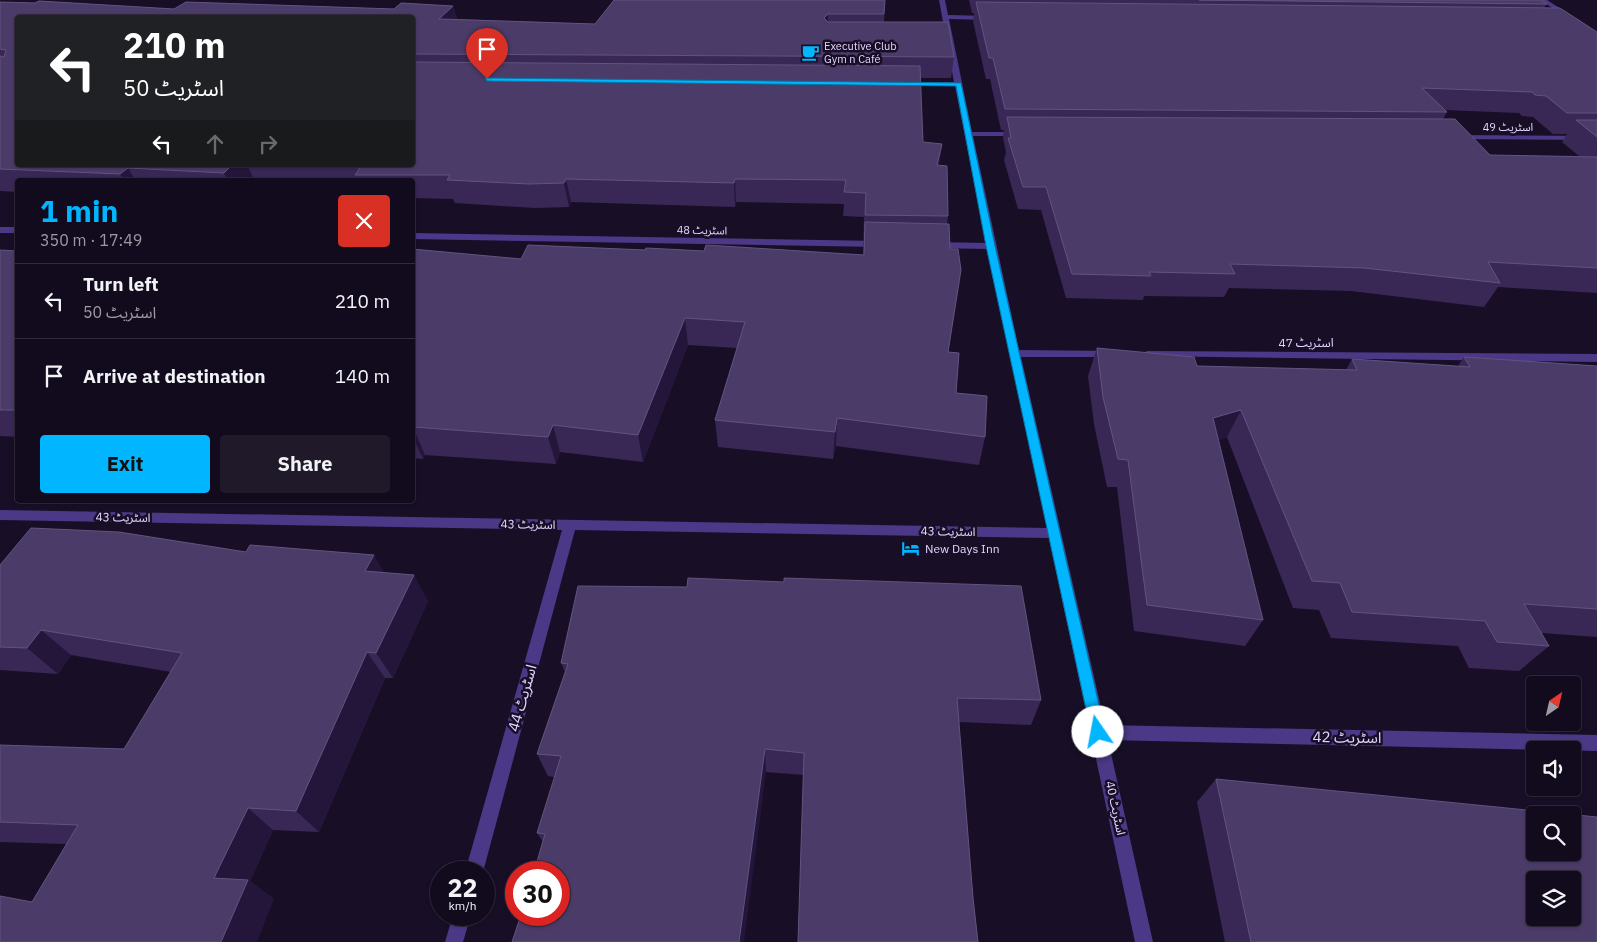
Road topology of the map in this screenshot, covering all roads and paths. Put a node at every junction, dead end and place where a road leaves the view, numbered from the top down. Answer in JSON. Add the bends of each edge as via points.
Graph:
{"nodes":[{"id":1,"x":942,"y":0,"type":"edge"},
{"id":2,"x":1543,"y":0,"type":"edge"},
{"id":3,"x":945,"y":17,"type":"junction"},
{"id":4,"x":995,"y":18,"type":"edge"},
{"id":5,"x":1560,"y":24,"type":"edge"},
{"id":6,"x":1580,"y":24,"type":"junction"},
{"id":7,"x":1597,"y":35,"type":"edge"},
{"id":8,"x":894,"y":84,"type":"edge"},
{"id":9,"x":959,"y":84,"type":"junction"},
{"id":10,"x":969,"y":134,"type":"junction"},
{"id":11,"x":1027,"y":134,"type":"edge"},
{"id":12,"x":1448,"y":137,"type":"edge"},
{"id":13,"x":1597,"y":138,"type":"edge"},
{"id":14,"x":0,"y":230,"type":"edge"},
{"id":15,"x":15,"y":230,"type":"edge"},
{"id":16,"x":415,"y":236,"type":"edge"},
{"id":17,"x":891,"y":244,"type":"edge"},
{"id":18,"x":920,"y":244,"type":"edge"},
{"id":19,"x":990,"y":246,"type":"junction"},
{"id":20,"x":1015,"y":353,"type":"junction"},
{"id":21,"x":1597,"y":358,"type":"edge"},
{"id":22,"x":4,"y":515,"type":"edge"},
{"id":23,"x":570,"y":524,"type":"junction"},
{"id":24,"x":0,"y":526,"type":"edge"},
{"id":25,"x":1055,"y":533,"type":"junction"},
{"id":26,"x":1098,"y":732,"type":"junction"},
{"id":27,"x":1597,"y":743,"type":"edge"},
{"id":28,"x":477,"y":861,"type":"edge"},
{"id":29,"x":459,"y":926,"type":"edge"},
{"id":30,"x":454,"y":942,"type":"edge"},
{"id":31,"x":1144,"y":942,"type":"edge"}],
"edges":[{"from":1,"to":3,"type":"street","name":"اسٹریٹ 40"},
{"from":2,"to":6,"type":"street"},
{"from":3,"to":4,"type":"street"},
{"from":3,"to":9,"type":"street","name":"اسٹریٹ 40","via":[[944,39]]},
{"from":5,"to":6,"type":"street"},
{"from":6,"to":7,"type":"street"},
{"from":8,"to":9,"type":"street"},
{"from":9,"to":10,"type":"street","name":"اسٹریٹ 40"},
{"from":10,"to":11,"type":"street"},
{"from":10,"to":19,"type":"street","name":"اسٹریٹ 40"},
{"from":12,"to":13,"type":"street","name":"اسٹریٹ 49"},
{"from":14,"to":15,"type":"street"},
{"from":16,"to":17,"type":"street","name":"اسٹریٹ 48"},
{"from":18,"to":19,"type":"street"},
{"from":19,"to":20,"type":"street","name":"اسٹریٹ 40"},
{"from":20,"to":21,"type":"street","name":"اسٹریٹ 47"},
{"from":20,"to":25,"type":"street","name":"اسٹریٹ 40"},
{"from":22,"to":23,"type":"street","name":"اسٹریٹ 43"},
{"from":22,"to":24,"type":"street"},
{"from":23,"to":25,"type":"street","name":"اسٹریٹ 43"},
{"from":23,"to":28,"type":"street","name":"اسٹریٹ 44"},
{"from":25,"to":26,"type":"street","name":"اسٹریٹ 40"},
{"from":26,"to":27,"type":"street","name":"اسٹریٹ 42"},
{"from":26,"to":31,"type":"street","name":"اسٹریٹ 40"},
{"from":29,"to":30,"type":"street"}]}
